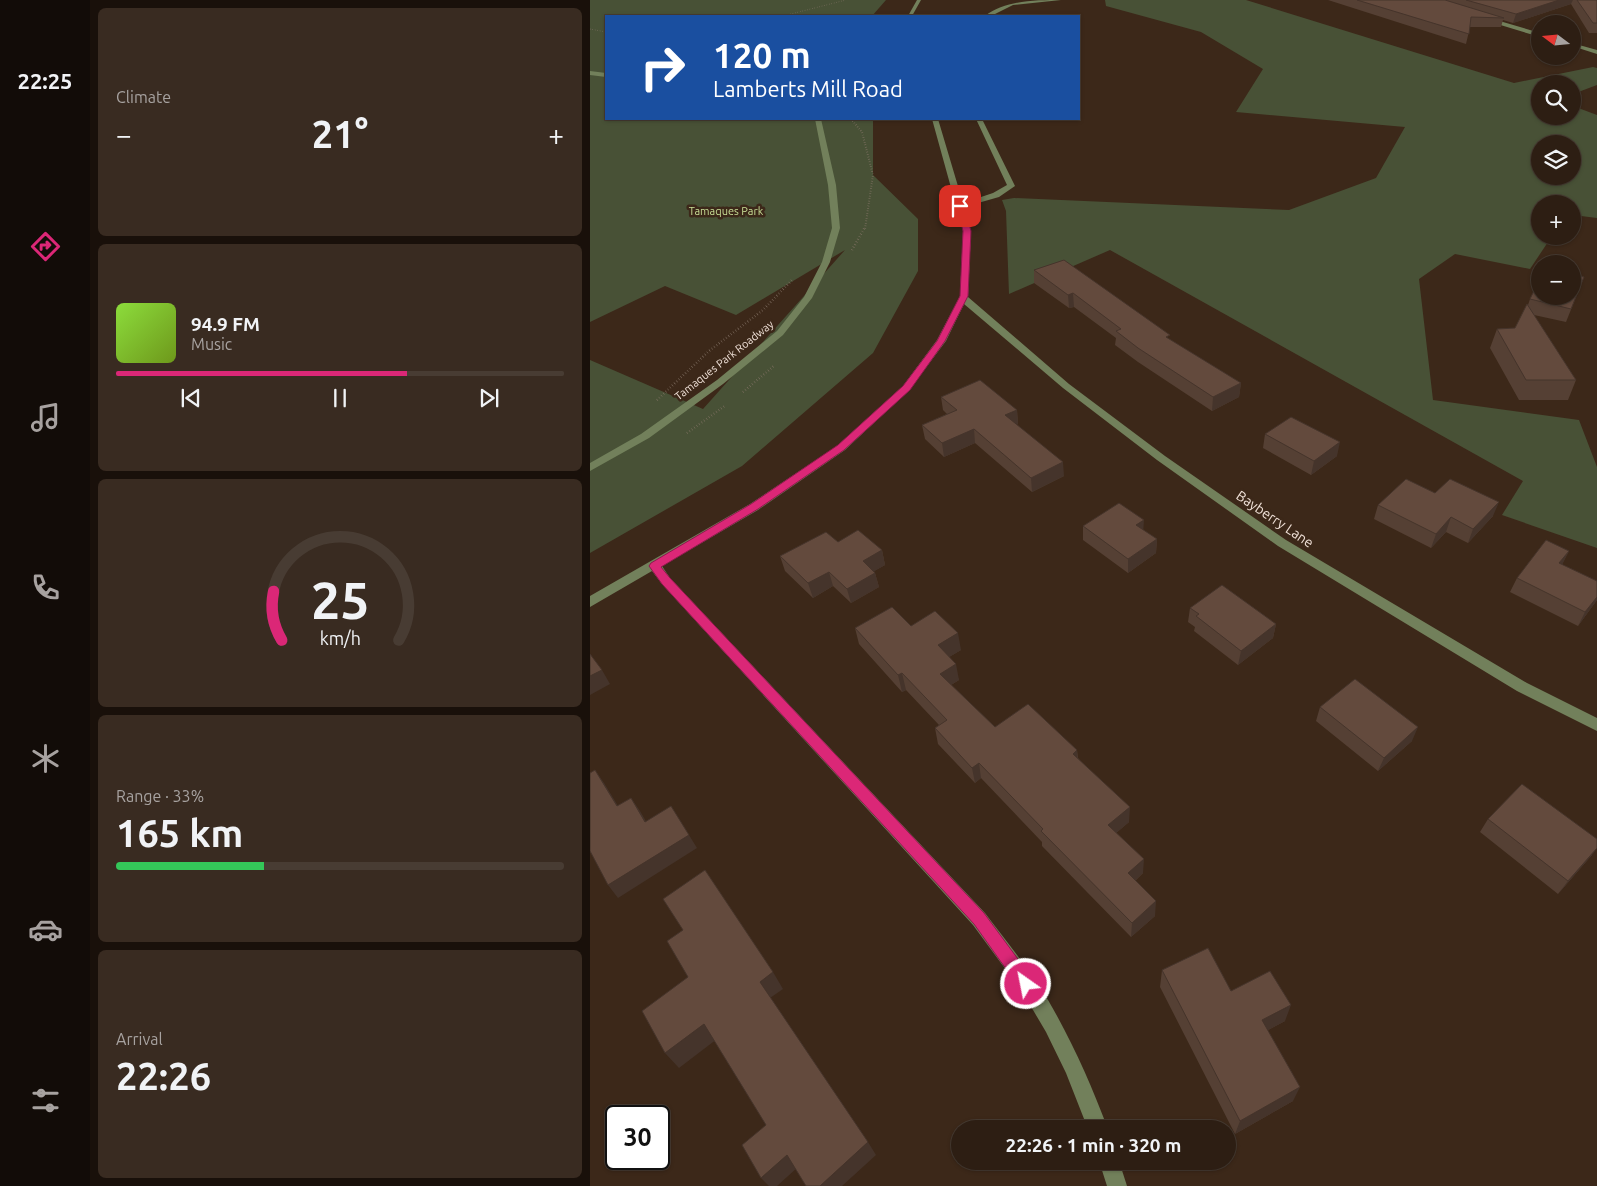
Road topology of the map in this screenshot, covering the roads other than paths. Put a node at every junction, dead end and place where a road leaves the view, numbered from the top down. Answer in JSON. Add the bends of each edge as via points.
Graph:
{"nodes":[{"id":1,"x":920,"y":0,"type":"edge"},
{"id":2,"x":1059,"y":0,"type":"edge"},
{"id":3,"x":910,"y":15,"type":"edge"},
{"id":4,"x":989,"y":15,"type":"edge"},
{"id":5,"x":1476,"y":16,"type":"edge"},
{"id":6,"x":1531,"y":32,"type":"edge"},
{"id":7,"x":1581,"y":47,"type":"edge"},
{"id":8,"x":1597,"y":52,"type":"edge"},
{"id":9,"x":590,"y":73,"type":"edge"},
{"id":10,"x":605,"y":75,"type":"edge"},
{"id":11,"x":818,"y":120,"type":"edge"},
{"id":12,"x":935,"y":120,"type":"edge"},
{"id":13,"x":980,"y":120,"type":"edge"},
{"id":14,"x":960,"y":206,"type":"junction"},
{"id":15,"x":963,"y":298,"type":"junction"},
{"id":16,"x":590,"y":468,"type":"edge"},
{"id":17,"x":655,"y":566,"type":"junction"},
{"id":18,"x":590,"y":602,"type":"edge"},
{"id":19,"x":1597,"y":725,"type":"edge"},
{"id":20,"x":1095,"y":1120,"type":"edge"},
{"id":21,"x":1112,"y":1170,"type":"edge"},
{"id":22,"x":1117,"y":1186,"type":"edge"}],
"edges":[{"from":1,"to":3,"type":"street"},
{"from":2,"to":4,"type":"street","via":[[1021,1],[1000,7]]},
{"from":5,"to":6,"type":"street"},
{"from":7,"to":8,"type":"street"},
{"from":9,"to":10,"type":"street"},
{"from":11,"to":16,"type":"street","name":"Tamaques Park Roadway","via":[[832,185],[836,228],[826,262],[808,298],[780,333],[720,382],[645,436]]},
{"from":12,"to":14,"type":"street"},
{"from":13,"to":14,"type":"street","via":[[1011,186],[996,195]]},
{"from":14,"to":15,"type":"street","via":[[967,231]]},
{"from":15,"to":17,"type":"street","via":[[941,341],[906,388],[841,448],[754,507]]},
{"from":15,"to":19,"type":"street","name":"Bayberry Lane","via":[[1066,386],[1282,543],[1522,687]]},
{"from":17,"to":18,"type":"street"},
{"from":17,"to":20,"type":"street","via":[[979,919],[1017,968],[1054,1030]]},
{"from":21,"to":22,"type":"street"}]}
